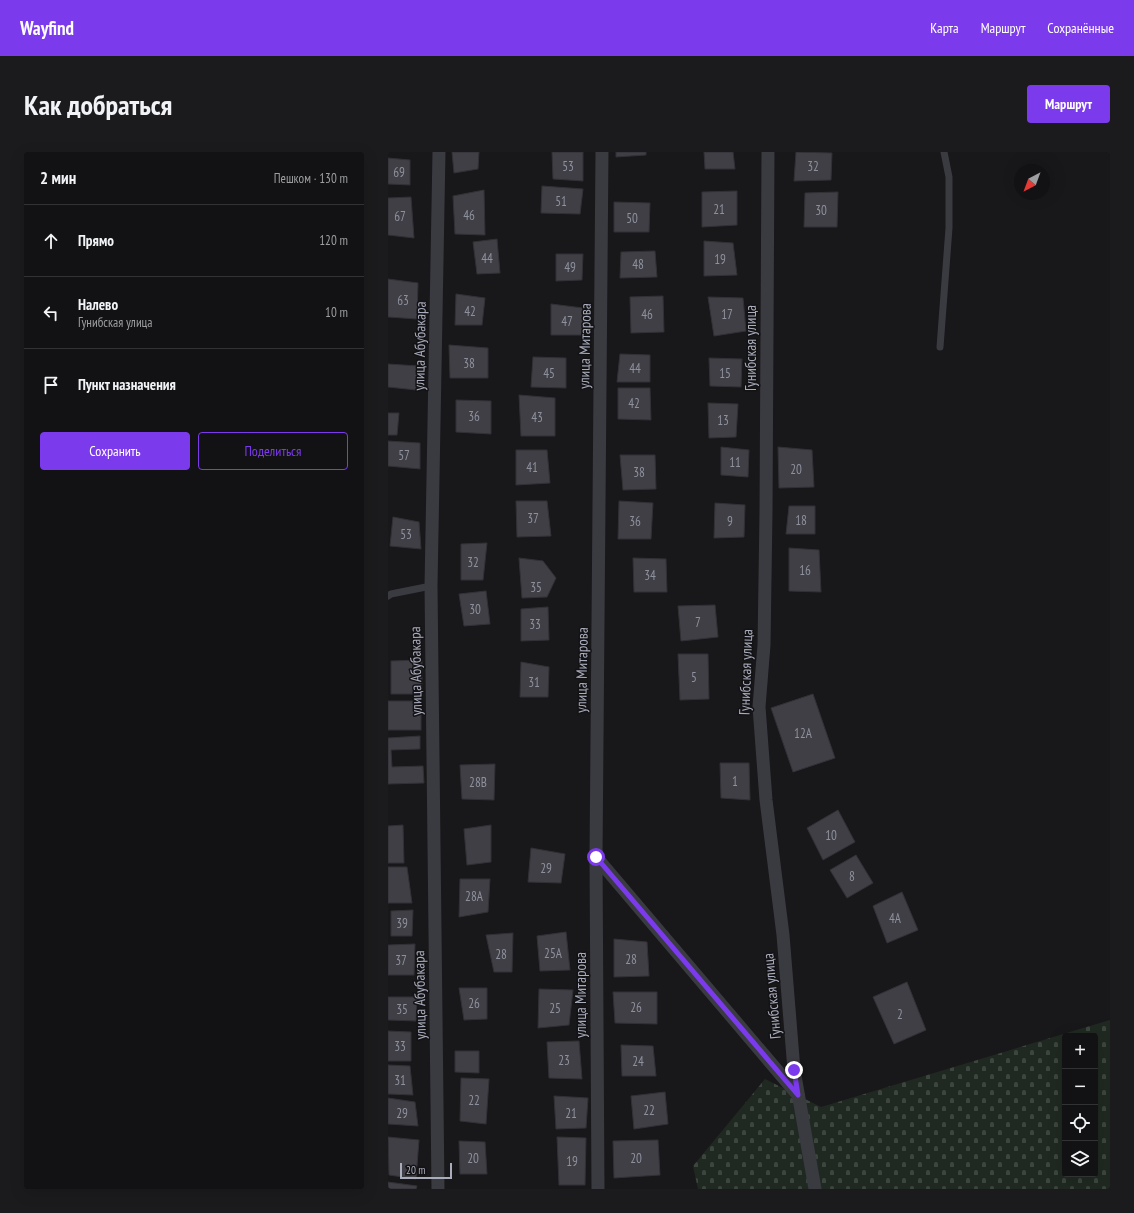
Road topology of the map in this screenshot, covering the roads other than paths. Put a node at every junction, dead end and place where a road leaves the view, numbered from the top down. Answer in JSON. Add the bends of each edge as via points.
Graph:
{"nodes":[{"id":1,"x":439,"y":152,"type":"edge"},
{"id":2,"x":602,"y":152,"type":"edge"},
{"id":3,"x":768,"y":152,"type":"edge"},
{"id":4,"x":944,"y":152,"type":"edge"},
{"id":5,"x":940,"y":347,"type":"dead end"},
{"id":6,"x":431,"y":586,"type":"junction"},
{"id":7,"x":388,"y":596,"type":"edge"},
{"id":8,"x":596,"y":857,"type":"junction"},
{"id":9,"x":798,"y":1095,"type":"junction"},
{"id":10,"x":438,"y":1189,"type":"edge"},
{"id":11,"x":598,"y":1189,"type":"edge"},
{"id":12,"x":815,"y":1189,"type":"edge"}],
"edges":[{"from":1,"to":6,"type":"street","name":"улица Абубакара"},
{"from":2,"to":8,"type":"street","name":"улица Митарова"},
{"from":3,"to":9,"type":"street","name":"Гунибская улица","via":[[764,645],[759,707],[766,800],[783,935]]},
{"from":4,"to":5,"type":"lane","via":[[949,177],[949,228]]},
{"from":6,"to":7,"type":"lane"},
{"from":6,"to":10,"type":"street","name":"улица Абубакара"},
{"from":8,"to":9,"type":"street"},
{"from":8,"to":11,"type":"street","name":"улица Митарова"},
{"from":9,"to":12,"type":"street","name":"Гунибская улица"}]}
